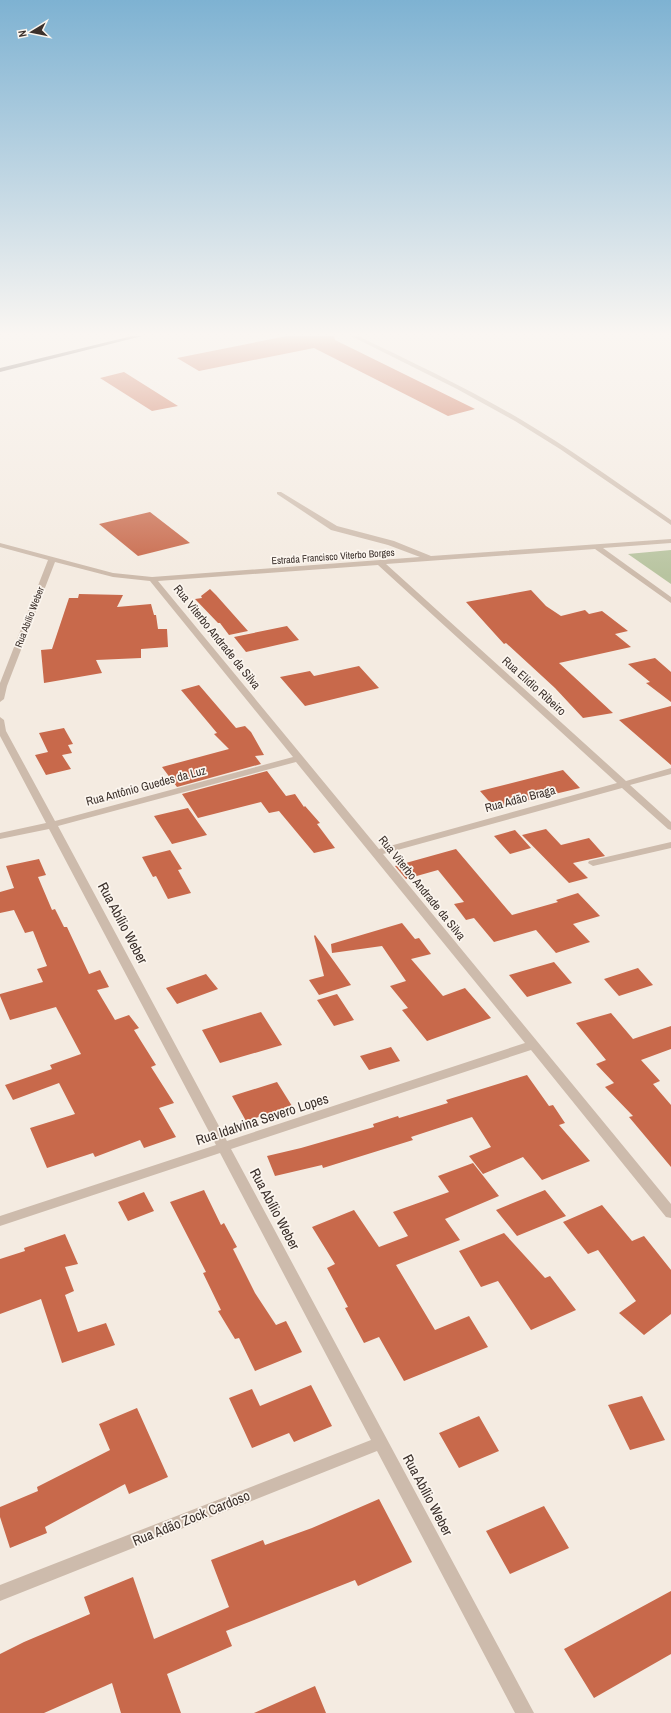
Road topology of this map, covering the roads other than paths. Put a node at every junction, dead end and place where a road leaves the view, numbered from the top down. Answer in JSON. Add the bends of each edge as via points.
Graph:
{"nodes":[{"id":1,"x":509,"y":416,"type":"edge"},
{"id":2,"x":279,"y":493,"type":"dead end"},
{"id":3,"x":671,"y":523,"type":"edge"},
{"id":4,"x":671,"y":541,"type":"edge"},
{"id":5,"x":0,"y":545,"type":"edge"},
{"id":6,"x":597,"y":547,"type":"junction"},
{"id":7,"x":52,"y":559,"type":"junction"},
{"id":8,"x":431,"y":559,"type":"junction"},
{"id":9,"x":380,"y":563,"type":"junction"},
{"id":10,"x":152,"y":579,"type":"junction"},
{"id":11,"x":671,"y":601,"type":"edge"},
{"id":12,"x":1,"y":686,"type":"edge"},
{"id":13,"x":0,"y":699,"type":"edge"},
{"id":14,"x":0,"y":720,"type":"edge"},
{"id":15,"x":299,"y":758,"type":"junction"},
{"id":16,"x":671,"y":771,"type":"edge"},
{"id":17,"x":624,"y":784,"type":"junction"},
{"id":18,"x":52,"y":825,"type":"junction"},
{"id":19,"x":671,"y":827,"type":"edge"},
{"id":20,"x":0,"y":836,"type":"edge"},
{"id":21,"x":671,"y":846,"type":"edge"},
{"id":22,"x":376,"y":853,"type":"junction"},
{"id":23,"x":593,"y":864,"type":"dead end"},
{"id":24,"x":533,"y":1045,"type":"junction"},
{"id":25,"x":224,"y":1148,"type":"junction"},
{"id":26,"x":671,"y":1214,"type":"edge"},
{"id":27,"x":0,"y":1222,"type":"edge"},
{"id":28,"x":381,"y":1443,"type":"junction"},
{"id":29,"x":0,"y":1593,"type":"edge"},
{"id":30,"x":526,"y":1713,"type":"edge"}],
"edges":[{"from":1,"to":3,"type":"street"},
{"from":2,"to":8,"type":"street","via":[[334,528],[391,543]]},
{"from":4,"to":6,"type":"street","name":"Estrada Francisco Viterbo Borges"},
{"from":5,"to":7,"type":"street","name":"Estrada Francisco Viterbo Borges"},
{"from":6,"to":8,"type":"street","name":"Estrada Francisco Viterbo Borges"},
{"from":6,"to":11,"type":"street"},
{"from":7,"to":10,"type":"street","name":"Estrada Francisco Viterbo Borges","via":[[113,576]]},
{"from":7,"to":12,"type":"street","name":"Rua Abílio Weber"},
{"from":8,"to":9,"type":"street","name":"Estrada Francisco Viterbo Borges"},
{"from":9,"to":10,"type":"street","name":"Estrada Francisco Viterbo Borges"},
{"from":9,"to":17,"type":"street","name":"Rua Elídio Ribeiro"},
{"from":10,"to":15,"type":"street","name":"Rua Viterbo Andrade da Silva"},
{"from":12,"to":13,"type":"street","name":"Rua Abílio Weber"},
{"from":14,"to":18,"type":"street","name":"Rua Abílio Weber","via":[[2,731]]},
{"from":15,"to":18,"type":"street","name":"Rua Antônio Guedes da Luz"},
{"from":15,"to":22,"type":"street","name":"Rua Viterbo Andrade da Silva"},
{"from":16,"to":17,"type":"street","name":"Rua Adão Braga"},
{"from":17,"to":19,"type":"street","name":"Rua Elídio Ribeiro"},
{"from":17,"to":22,"type":"street","name":"Rua Adão Braga"},
{"from":18,"to":20,"type":"street","name":"Rua Antônio Guedes da Luz"},
{"from":18,"to":25,"type":"street","name":"Rua Abílio Weber"},
{"from":21,"to":23,"type":"street"},
{"from":22,"to":24,"type":"street","name":"Rua Viterbo Andrade da Silva"},
{"from":24,"to":25,"type":"street","name":"Rua Idalvina Severo Lopes"},
{"from":24,"to":26,"type":"street","name":"Rua Viterbo Andrade da Silva"},
{"from":25,"to":27,"type":"street","name":"Rua Idalvina Severo Lopes"},
{"from":25,"to":28,"type":"street","name":"Rua Abílio Weber"},
{"from":28,"to":29,"type":"street","name":"Rua Adão Zock Cardoso"},
{"from":28,"to":30,"type":"street","name":"Rua Abílio Weber"}]}
